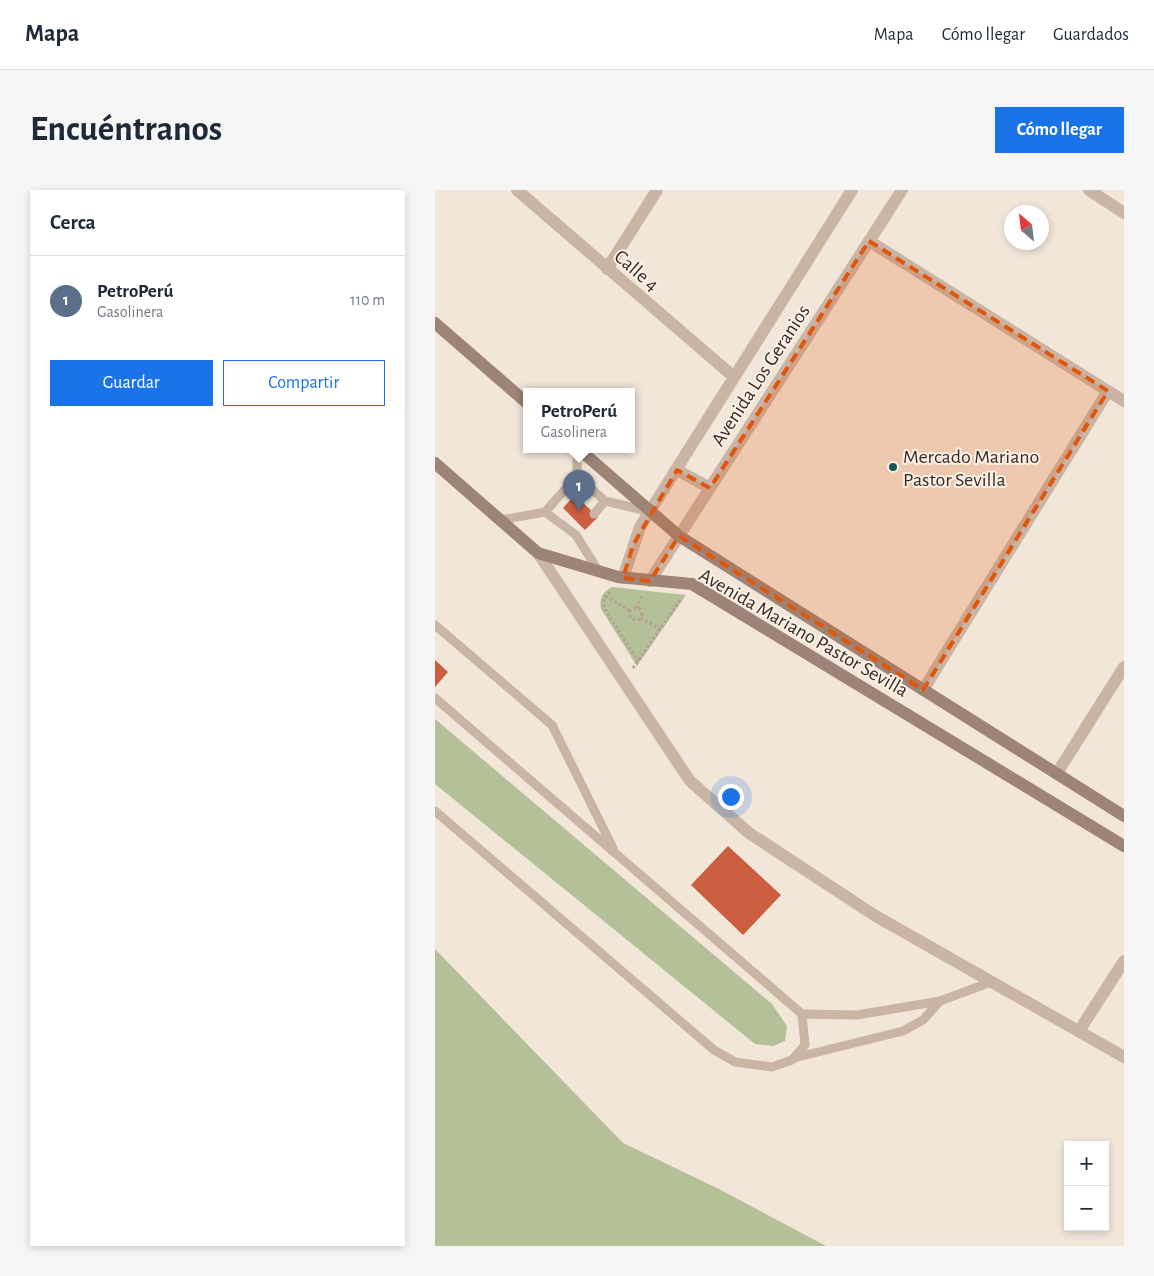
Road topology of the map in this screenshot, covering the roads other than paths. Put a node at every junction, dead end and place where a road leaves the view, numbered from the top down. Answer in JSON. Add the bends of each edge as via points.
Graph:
{"nodes":[{"id":1,"x":517,"y":190,"type":"edge"},
{"id":2,"x":657,"y":190,"type":"edge"},
{"id":3,"x":852,"y":190,"type":"edge"},
{"id":4,"x":902,"y":190,"type":"edge"},
{"id":5,"x":1089,"y":190,"type":"edge"},
{"id":6,"x":1124,"y":213,"type":"edge"},
{"id":7,"x":869,"y":242,"type":"junction"},
{"id":8,"x":607,"y":269,"type":"junction"},
{"id":9,"x":435,"y":323,"type":"edge"},
{"id":10,"x":734,"y":378,"type":"junction"},
{"id":11,"x":1108,"y":391,"type":"junction"},
{"id":12,"x":523,"y":400,"type":"edge"},
{"id":13,"x":1124,"y":401,"type":"edge"},
{"id":14,"x":578,"y":453,"type":"edge"},
{"id":15,"x":582,"y":453,"type":"edge"},
{"id":16,"x":435,"y":463,"type":"edge"},
{"id":17,"x":677,"y":470,"type":"junction"},
{"id":18,"x":577,"y":476,"type":"junction"},
{"id":19,"x":710,"y":488,"type":"junction"},
{"id":20,"x":605,"y":501,"type":"junction"},
{"id":21,"x":650,"y":511,"type":"junction"},
{"id":22,"x":545,"y":512,"type":"junction"},
{"id":23,"x":594,"y":514,"type":"dead end"},
{"id":24,"x":501,"y":520,"type":"junction"},
{"id":25,"x":582,"y":527,"type":"dead end"},
{"id":26,"x":576,"y":536,"type":"junction"},
{"id":27,"x":679,"y":536,"type":"junction"},
{"id":28,"x":538,"y":553,"type":"junction"},
{"id":29,"x":600,"y":572,"type":"junction"},
{"id":30,"x":623,"y":578,"type":"junction"},
{"id":31,"x":650,"y":587,"type":"junction"},
{"id":32,"x":435,"y":625,"type":"edge"},
{"id":33,"x":1124,"y":667,"type":"edge"},
{"id":34,"x":923,"y":690,"type":"junction"},
{"id":35,"x":435,"y":698,"type":"edge"},
{"id":36,"x":1057,"y":773,"type":"junction"},
{"id":37,"x":435,"y":812,"type":"edge"},
{"id":38,"x":1124,"y":816,"type":"edge"},
{"id":39,"x":1124,"y":846,"type":"edge"},
{"id":40,"x":615,"y":852,"type":"junction"},
{"id":41,"x":1124,"y":961,"type":"edge"},
{"id":42,"x":991,"y":982,"type":"junction"},
{"id":43,"x":940,"y":1001,"type":"junction"},
{"id":44,"x":802,"y":1014,"type":"junction"},
{"id":45,"x":1079,"y":1032,"type":"junction"},
{"id":46,"x":1124,"y":1056,"type":"edge"},
{"id":47,"x":794,"y":1058,"type":"junction"}],
"edges":[{"from":1,"to":8,"type":"street","name":"Calle 4"},
{"from":2,"to":8,"type":"street"},
{"from":3,"to":10,"type":"street","name":"Avenida Los Geranios"},
{"from":4,"to":7,"type":"street","name":"Avenida Los Geranios"},
{"from":5,"to":6,"type":"street"},
{"from":7,"to":11,"type":"street"},
{"from":7,"to":19,"type":"street","name":"Avenida Los Geranios"},
{"from":8,"to":10,"type":"street","name":"Calle 4"},
{"from":9,"to":12,"type":"main road"},
{"from":10,"to":17,"type":"street","name":"Avenida Los Geranios"},
{"from":11,"to":13,"type":"street"},
{"from":11,"to":34,"type":"street"},
{"from":14,"to":18,"type":"lane"},
{"from":15,"to":21,"type":"main road","name":"Avenida Mariano Pastor Sevilla"},
{"from":16,"to":24,"type":"main road","name":"Avenida Mariano Pastor Sevilla"},
{"from":17,"to":19,"type":"street"},
{"from":17,"to":21,"type":"street","name":"Avenida Los Geranios"},
{"from":18,"to":20,"type":"lane"},
{"from":18,"to":22,"type":"lane"},
{"from":19,"to":27,"type":"street","name":"Avenida Los Geranios"},
{"from":20,"to":21,"type":"lane"},
{"from":20,"to":23,"type":"lane"},
{"from":21,"to":27,"type":"main road","name":"Avenida Mariano Pastor Sevilla"},
{"from":21,"to":30,"type":"street","name":"Avenida Los Geranios","via":[[640,527]]},
{"from":22,"to":24,"type":"lane"},
{"from":22,"to":26,"type":"lane"},
{"from":24,"to":28,"type":"main road","name":"Avenida Mariano Pastor Sevilla"},
{"from":25,"to":26,"type":"lane"},
{"from":26,"to":29,"type":"lane"},
{"from":27,"to":31,"type":"street","name":"Avenida Los Geranios"},
{"from":27,"to":34,"type":"main road","name":"Avenida Mariano Pastor Sevilla"},
{"from":28,"to":29,"type":"main road","name":"Avenida Mariano Pastor Sevilla"},
{"from":28,"to":42,"type":"street","via":[[691,780],[749,833],[874,915]]},
{"from":29,"to":30,"type":"main road","name":"Avenida Mariano Pastor Sevilla"},
{"from":30,"to":31,"type":"main road","name":"Avenida Mariano Pastor Sevilla"},
{"from":31,"to":39,"type":"main road","name":"Avenida Mariano Pastor Sevilla","via":[[692,584]]},
{"from":32,"to":40,"type":"lane","via":[[552,725]]},
{"from":33,"to":36,"type":"street"},
{"from":34,"to":36,"type":"main road","name":"Avenida Mariano Pastor Sevilla"},
{"from":35,"to":40,"type":"lane"},
{"from":36,"to":38,"type":"main road","name":"Avenida Mariano Pastor Sevilla"},
{"from":37,"to":47,"type":"lane","via":[[714,1050],[735,1062],[772,1067]]},
{"from":40,"to":44,"type":"lane"},
{"from":41,"to":45,"type":"street"},
{"from":42,"to":43,"type":"lane"},
{"from":42,"to":45,"type":"street"},
{"from":43,"to":44,"type":"lane","via":[[857,1015]]},
{"from":43,"to":47,"type":"lane","via":[[923,1020],[903,1031]]},
{"from":44,"to":47,"type":"lane","via":[[805,1045]]},
{"from":45,"to":46,"type":"street"}]}
